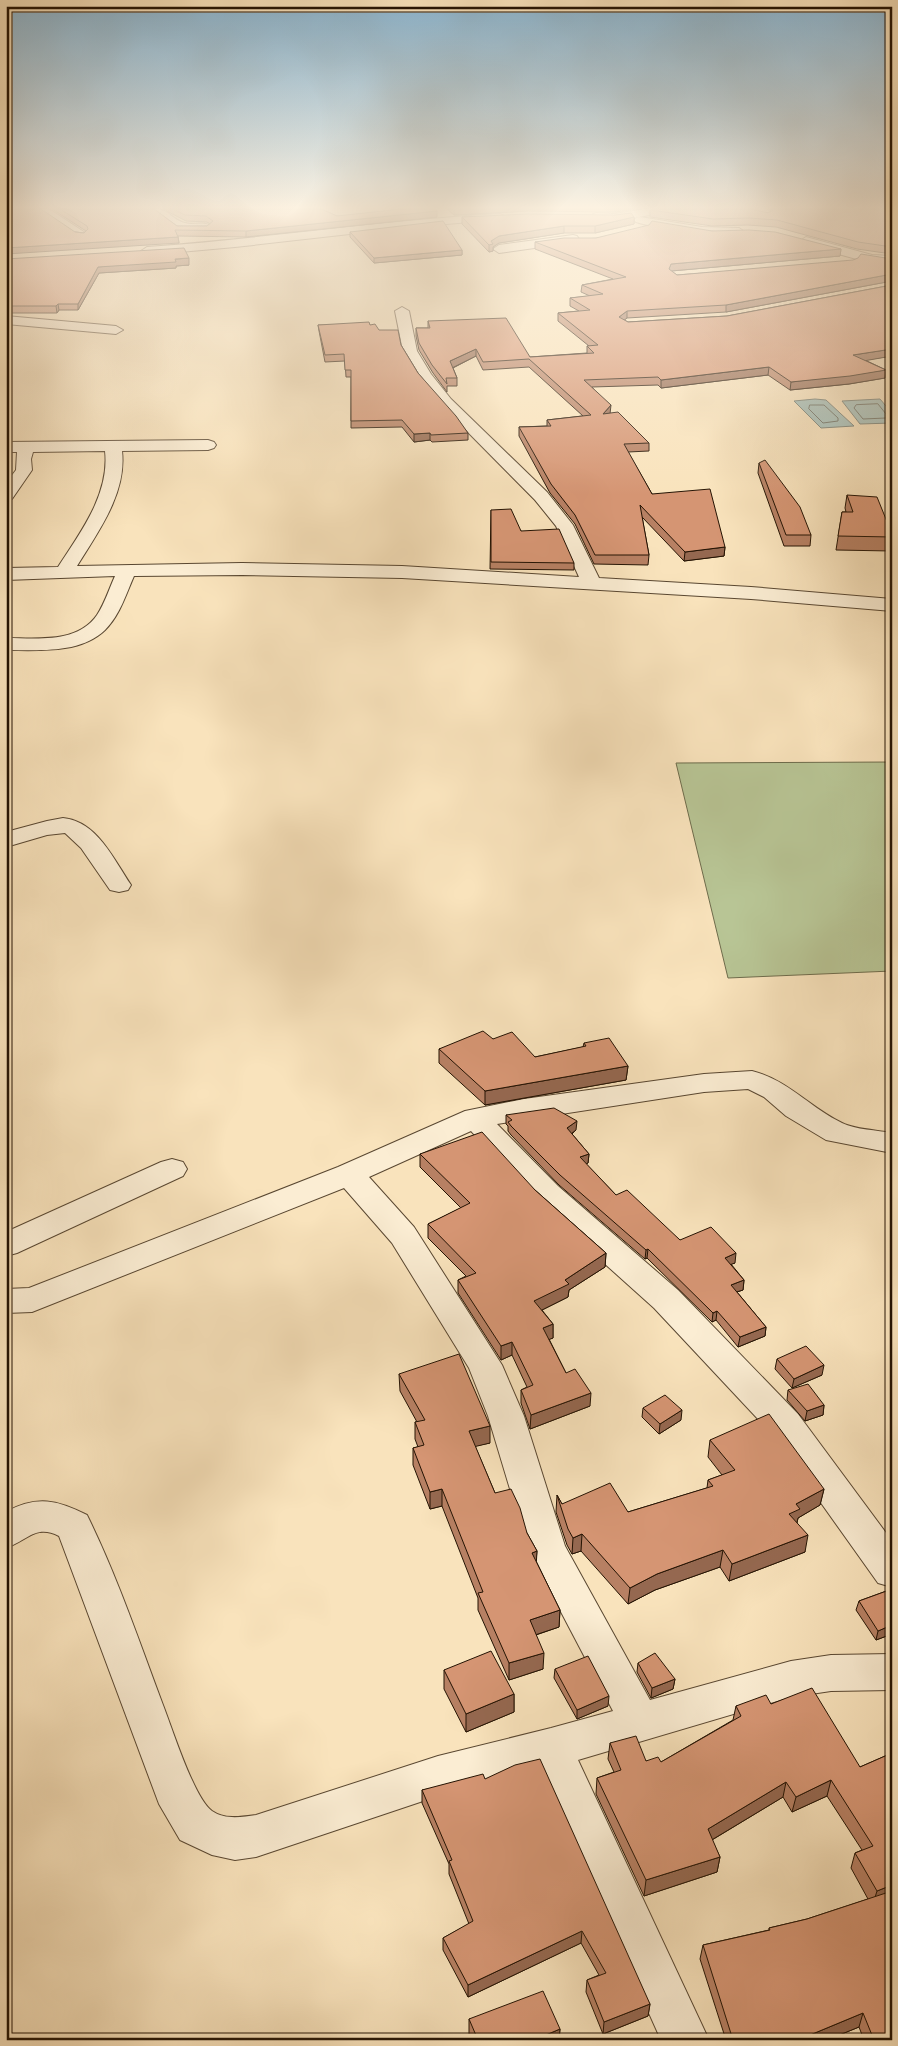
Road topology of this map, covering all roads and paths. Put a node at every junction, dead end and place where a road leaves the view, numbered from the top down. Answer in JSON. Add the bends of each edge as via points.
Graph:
{"nodes":[{"id":1,"x":402,"y":312,"type":"dead end"},
{"id":2,"x":6,"y":320,"type":"edge"},
{"id":3,"x":116,"y":330,"type":"dead end"},
{"id":4,"x":208,"y":445,"type":"dead end"},
{"id":5,"x":26,"y":446,"type":"junction"},
{"id":6,"x":112,"y":446,"type":"junction"},
{"id":7,"x":6,"y":447,"type":"edge"},
{"id":8,"x":6,"y":494,"type":"edge"},
{"id":9,"x":127,"y":570,"type":"junction"},
{"id":10,"x":64,"y":572,"type":"junction"},
{"id":11,"x":6,"y":574,"type":"edge"},
{"id":12,"x":592,"y":584,"type":"junction"},
{"id":13,"x":892,"y":606,"type":"edge"},
{"id":14,"x":6,"y":644,"type":"edge"},
{"id":15,"x":6,"y":840,"type":"edge"},
{"id":16,"x":119,"y":885,"type":"dead end"},
{"id":17,"x":475,"y":1118,"type":"junction"},
{"id":18,"x":892,"y":1143,"type":"edge"},
{"id":19,"x":172,"y":1169,"type":"dead end"},
{"id":20,"x":349,"y":1174,"type":"junction"},
{"id":21,"x":6,"y":1245,"type":"edge"},
{"id":22,"x":6,"y":1301,"type":"edge"},
{"id":23,"x":6,"y":1532,"type":"edge"},
{"id":24,"x":892,"y":1571,"type":"edge"},
{"id":25,"x":892,"y":1672,"type":"edge"},
{"id":26,"x":640,"y":1722,"type":"junction"},
{"id":27,"x":551,"y":1748,"type":"junction"},
{"id":28,"x":685,"y":2040,"type":"edge"}],
"edges":[{"from":1,"to":12,"type":"street","via":[[410,351],[425,376],[446,402],[541,496],[564,525]]},
{"from":2,"to":3,"type":"street"},
{"from":4,"to":6,"type":"street"},
{"from":5,"to":6,"type":"street"},
{"from":5,"to":7,"type":"street"},
{"from":5,"to":8,"type":"street","via":[[24,470]]},
{"from":6,"to":10,"type":"street","via":[[116,458],[107,498]]},
{"from":9,"to":10,"type":"street"},
{"from":9,"to":12,"type":"street","via":[[402,572]]},
{"from":9,"to":14,"type":"street","via":[[100,624],[88,634],[66,642]]},
{"from":10,"to":11,"type":"street"},
{"from":12,"to":13,"type":"street"},
{"from":15,"to":16,"type":"street","via":[[70,826],[83,836]]},
{"from":17,"to":18,"type":"street","via":[[572,1101],[704,1083],[752,1080],[774,1090],[796,1109],[836,1133]]},
{"from":17,"to":20,"type":"street"},
{"from":17,"to":24,"type":"street","via":[[547,1194],[666,1299],[785,1424]]},
{"from":19,"to":21,"type":"street"},
{"from":20,"to":22,"type":"street","via":[[32,1300]]},
{"from":20,"to":26,"type":"street","via":[[403,1236],[485,1365],[506,1416],[547,1549]]},
{"from":23,"to":27,"type":"street","via":[[28,1517],[46,1515],[74,1526],[174,1790],[195,1825],[212,1834],[235,1838],[256,1836],[438,1776]]},
{"from":25,"to":26,"type":"street","via":[[831,1673],[791,1679]]},
{"from":26,"to":27,"type":"street"},
{"from":27,"to":28,"type":"street"}]}
